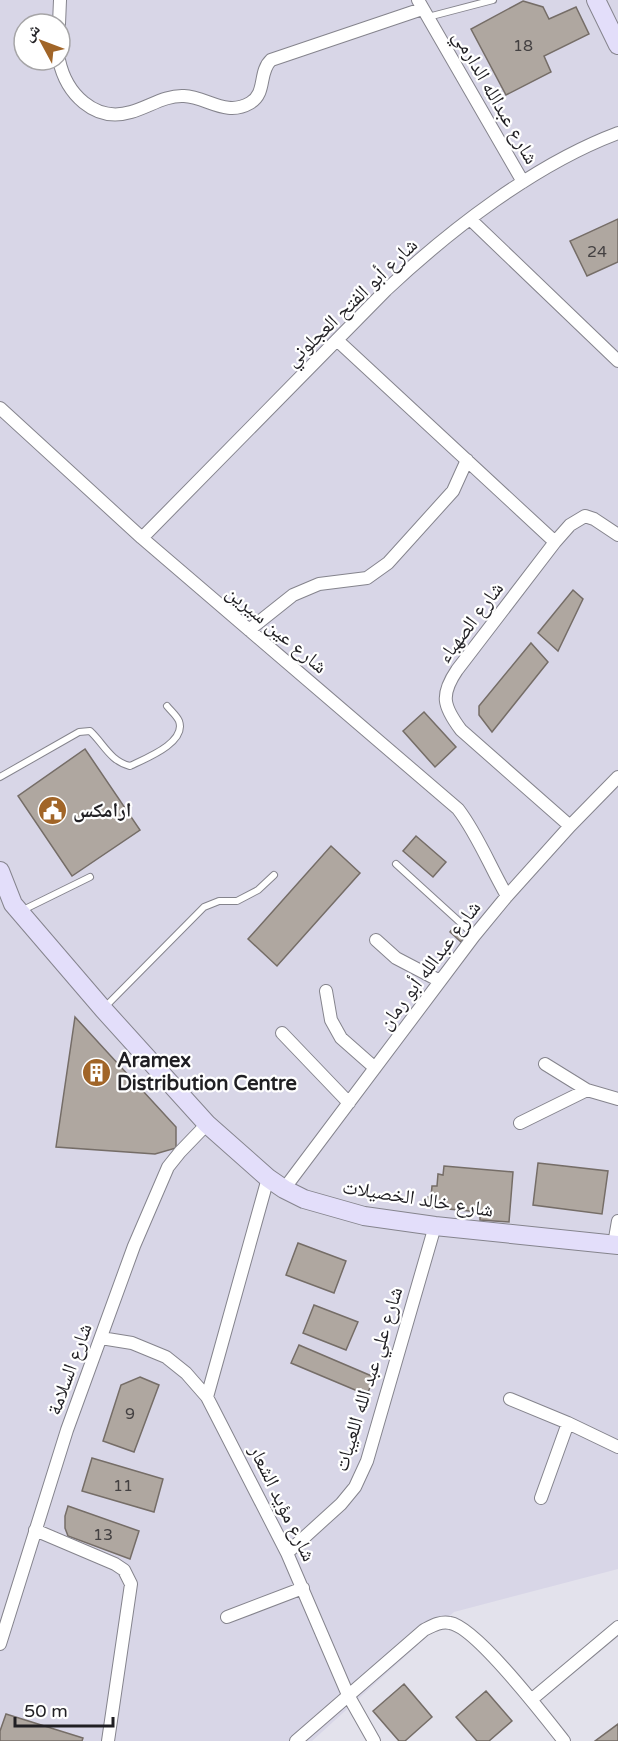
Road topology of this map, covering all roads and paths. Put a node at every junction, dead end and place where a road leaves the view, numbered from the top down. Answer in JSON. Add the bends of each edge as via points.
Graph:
{"nodes":[{"id":1,"x":493,"y":0,"type":"edge"},
{"id":2,"x":596,"y":0,"type":"edge"},
{"id":3,"x":422,"y":9,"type":"edge"},
{"id":4,"x":618,"y":45,"type":"edge"},
{"id":5,"x":62,"y":72,"type":"edge"},
{"id":6,"x":618,"y":133,"type":"edge"},
{"id":7,"x":523,"y":182,"type":"junction"},
{"id":8,"x":471,"y":220,"type":"junction"},
{"id":9,"x":338,"y":341,"type":"junction"},
{"id":10,"x":618,"y":361,"type":"edge"},
{"id":11,"x":0,"y":408,"type":"edge"},
{"id":12,"x":467,"y":460,"type":"junction"},
{"id":13,"x":618,"y":535,"type":"edge"},
{"id":14,"x":141,"y":538,"type":"junction"},
{"id":15,"x":555,"y":542,"type":"junction"},
{"id":16,"x":249,"y":630,"type":"junction"},
{"id":17,"x":167,"y":706,"type":"dead end"},
{"id":18,"x":0,"y":777,"type":"edge"},
{"id":19,"x":618,"y":777,"type":"edge"},
{"id":20,"x":570,"y":826,"type":"junction"},
{"id":21,"x":396,"y":864,"type":"dead end"},
{"id":22,"x":0,"y":871,"type":"edge"},
{"id":23,"x":274,"y":875,"type":"dead end"},
{"id":24,"x":90,"y":877,"type":"dead end"},
{"id":25,"x":507,"y":896,"type":"junction"},
{"id":26,"x":11,"y":905,"type":"edge"},
{"id":27,"x":474,"y":936,"type":"junction"},
{"id":28,"x":376,"y":940,"type":"dead end"},
{"id":29,"x":440,"y":981,"type":"junction"},
{"id":30,"x":326,"y":991,"type":"dead end"},
{"id":31,"x":104,"y":1009,"type":"junction"},
{"id":32,"x":282,"y":1033,"type":"dead end"},
{"id":33,"x":545,"y":1064,"type":"dead end"},
{"id":34,"x":375,"y":1068,"type":"junction"},
{"id":35,"x":587,"y":1090,"type":"junction"},
{"id":36,"x":618,"y":1099,"type":"edge"},
{"id":37,"x":350,"y":1102,"type":"junction"},
{"id":38,"x":520,"y":1123,"type":"dead end"},
{"id":39,"x":207,"y":1124,"type":"junction"},
{"id":40,"x":268,"y":1178,"type":"junction"},
{"id":41,"x":284,"y":1189,"type":"junction"},
{"id":42,"x":618,"y":1221,"type":"edge"},
{"id":43,"x":435,"y":1226,"type":"junction"},
{"id":44,"x":616,"y":1245,"type":"edge"},
{"id":45,"x":101,"y":1338,"type":"junction"},
{"id":46,"x":207,"y":1397,"type":"junction"},
{"id":47,"x":510,"y":1399,"type":"dead end"},
{"id":48,"x":568,"y":1423,"type":"junction"},
{"id":49,"x":618,"y":1447,"type":"edge"},
{"id":50,"x":541,"y":1498,"type":"dead end"},
{"id":51,"x":35,"y":1530,"type":"junction"},
{"id":52,"x":287,"y":1553,"type":"junction"},
{"id":53,"x":303,"y":1588,"type":"junction"},
{"id":54,"x":227,"y":1617,"type":"dead end"},
{"id":55,"x":618,"y":1627,"type":"edge"},
{"id":56,"x":0,"y":1644,"type":"edge"},
{"id":57,"x":348,"y":1695,"type":"junction"},
{"id":58,"x":531,"y":1700,"type":"junction"},
{"id":59,"x":108,"y":1741,"type":"edge"},
{"id":60,"x":296,"y":1741,"type":"edge"},
{"id":61,"x":374,"y":1741,"type":"edge"},
{"id":62,"x":564,"y":1741,"type":"edge"}],
"edges":[{"from":1,"to":3,"type":"lane"},
{"from":2,"to":4,"type":"street"},
{"from":3,"to":5,"type":"street","via":[[271,60],[257,98],[234,109],[181,96],[133,112],[105,114],[72,92]]},
{"from":3,"to":7,"type":"street","name":"شارع عبدالله الدارمي"},
{"from":6,"to":7,"type":"street","name":"شارع أبو الفتح العجلوني"},
{"from":7,"to":8,"type":"street","name":"شارع أبو الفتح العجلوني"},
{"from":8,"to":9,"type":"street","name":"شارع أبو الفتح العجلوني","via":[[404,274]]},
{"from":8,"to":10,"type":"street"},
{"from":9,"to":12,"type":"street"},
{"from":9,"to":14,"type":"street","name":"شارع أبو الفتح العجلوني"},
{"from":11,"to":14,"type":"street","name":"شارع عين سيرين"},
{"from":12,"to":15,"type":"street"},
{"from":12,"to":16,"type":"street","via":[[453,491],[388,563],[367,578],[319,584],[293,595]]},
{"from":13,"to":15,"type":"street","name":"شارع الصهباء","via":[[585,516],[570,525]]},
{"from":14,"to":16,"type":"street","name":"شارع عين سيرين"},
{"from":15,"to":20,"type":"street","name":"شارع الصهباء","via":[[448,684],[444,698],[461,730]]},
{"from":16,"to":25,"type":"street","name":"شارع عين سيرين","via":[[458,809]]},
{"from":17,"to":18,"type":"lane","via":[[179,721],[175,739],[163,750],[130,766],[111,756],[90,731],[79,732]]},
{"from":19,"to":20,"type":"street","name":"شارع عبدالله أبو رمان"},
{"from":20,"to":25,"type":"street","name":"شارع عبدالله أبو رمان"},
{"from":21,"to":27,"type":"lane"},
{"from":22,"to":26,"type":"street","name":"شارع خالد الخصيلات"},
{"from":23,"to":31,"type":"lane","via":[[258,890],[237,901],[219,901],[204,908]]},
{"from":24,"to":26,"type":"lane"},
{"from":25,"to":27,"type":"street","name":"شارع عبدالله أبو رمان"},
{"from":26,"to":31,"type":"street","name":"شارع خالد الخصيلات"},
{"from":27,"to":29,"type":"street","name":"شارع عبدالله أبو رمان"},
{"from":28,"to":29,"type":"street","via":[[396,958]]},
{"from":29,"to":34,"type":"street","name":"شارع عبدالله أبو رمان"},
{"from":30,"to":34,"type":"street","via":[[331,1020],[341,1038]]},
{"from":31,"to":39,"type":"street","name":"شارع خالد الخصيلات"},
{"from":32,"to":37,"type":"street"},
{"from":33,"to":35,"type":"street"},
{"from":34,"to":37,"type":"street","name":"شارع عبدالله أبو رمان"},
{"from":35,"to":36,"type":"street"},
{"from":35,"to":38,"type":"street"},
{"from":37,"to":41,"type":"street","name":"شارع عبدالله أبو رمان"},
{"from":39,"to":40,"type":"street","name":"شارع خالد الخصيلات"},
{"from":39,"to":45,"type":"street","name":"شارع السلامة","via":[[168,1167]]},
{"from":40,"to":41,"type":"street","name":"شارع خالد الخصيلات"},
{"from":40,"to":46,"type":"street"},
{"from":41,"to":43,"type":"street","name":"شارع خالد الخصيلات","via":[[304,1199],[364,1216]]},
{"from":42,"to":44,"type":"street"},
{"from":43,"to":44,"type":"street","name":"شارع خالد الخصيلات"},
{"from":43,"to":52,"type":"street","name":"شارع علي عبد الله اللعيبات","via":[[367,1461],[355,1487],[341,1504]]},
{"from":45,"to":46,"type":"street","name":"شارع مؤيد الشعار","via":[[132,1343],[166,1357]]},
{"from":45,"to":51,"type":"street","name":"شارع السلامة"},
{"from":46,"to":52,"type":"street","name":"شارع مؤيد الشعار"},
{"from":47,"to":48,"type":"street"},
{"from":48,"to":49,"type":"street"},
{"from":48,"to":50,"type":"street"},
{"from":51,"to":56,"type":"street","name":"شارع السلامة"},
{"from":51,"to":59,"type":"street","via":[[115,1564],[124,1570],[131,1584]]},
{"from":52,"to":53,"type":"street","name":"شارع مؤيد الشعار"},
{"from":53,"to":54,"type":"street"},
{"from":53,"to":57,"type":"street","name":"شارع مؤيد الشعار"},
{"from":55,"to":58,"type":"street"},
{"from":57,"to":58,"type":"street","via":[[424,1630],[438,1623],[450,1623],[464,1628],[479,1642]]},
{"from":57,"to":60,"type":"street"},
{"from":57,"to":61,"type":"street","name":"شارع مؤيد الشعار"},
{"from":58,"to":62,"type":"street"}]}
